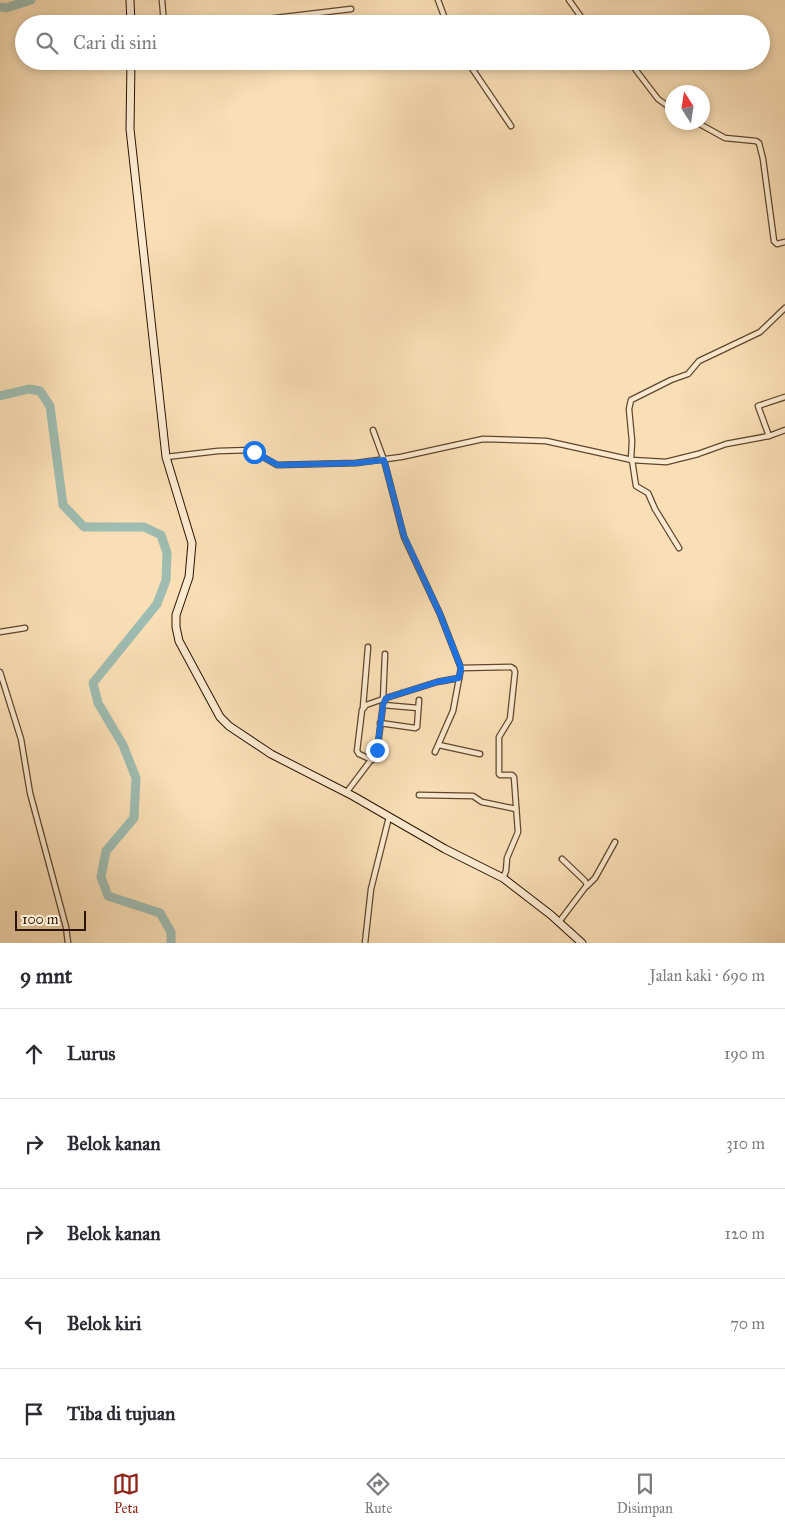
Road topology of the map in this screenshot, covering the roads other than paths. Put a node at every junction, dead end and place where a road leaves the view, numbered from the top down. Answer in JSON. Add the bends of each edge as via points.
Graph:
{"nodes":[{"id":1,"x":130,"y":0,"type":"edge"},
{"id":2,"x":162,"y":0,"type":"edge"},
{"id":3,"x":438,"y":0,"type":"edge"},
{"id":4,"x":568,"y":0,"type":"edge"},
{"id":5,"x":351,"y":9,"type":"dead end"},
{"id":6,"x":131,"y":15,"type":"edge"},
{"id":7,"x":163,"y":15,"type":"edge"},
{"id":8,"x":300,"y":15,"type":"edge"},
{"id":9,"x":444,"y":15,"type":"edge"},
{"id":10,"x":579,"y":15,"type":"edge"},
{"id":11,"x":131,"y":70,"type":"edge"},
{"id":12,"x":473,"y":70,"type":"edge"},
{"id":13,"x":635,"y":70,"type":"edge"},
{"id":14,"x":665,"y":104,"type":"edge"},
{"id":15,"x":511,"y":126,"type":"dead end"},
{"id":16,"x":710,"y":130,"type":"edge"},
{"id":17,"x":785,"y":242,"type":"edge"},
{"id":18,"x":785,"y":308,"type":"edge"},
{"id":19,"x":785,"y":397,"type":"edge"},
{"id":20,"x":373,"y":430,"type":"dead end"},
{"id":21,"x":785,"y":430,"type":"edge"},
{"id":22,"x":768,"y":436,"type":"junction"},
{"id":23,"x":166,"y":458,"type":"junction"},
{"id":24,"x":384,"y":460,"type":"junction"},
{"id":25,"x":631,"y":460,"type":"junction"},
{"id":26,"x":678,"y":548,"type":"dead end"},
{"id":27,"x":25,"y":628,"type":"dead end"},
{"id":28,"x":0,"y":632,"type":"edge"},
{"id":29,"x":368,"y":647,"type":"dead end"},
{"id":30,"x":385,"y":654,"type":"dead end"},
{"id":31,"x":461,"y":668,"type":"junction"},
{"id":32,"x":0,"y":672,"type":"edge"},
{"id":33,"x":459,"y":678,"type":"junction"},
{"id":34,"x":419,"y":700,"type":"dead end"},
{"id":35,"x":384,"y":701,"type":"junction"},
{"id":36,"x":363,"y":707,"type":"junction"},
{"id":37,"x":418,"y":708,"type":"junction"},
{"id":38,"x":380,"y":723,"type":"junction"},
{"id":39,"x":439,"y":745,"type":"junction"},
{"id":40,"x":436,"y":752,"type":"dead end"},
{"id":41,"x":480,"y":754,"type":"dead end"},
{"id":42,"x":372,"y":760,"type":"junction"},
{"id":43,"x":346,"y":793,"type":"junction"},
{"id":44,"x":419,"y":795,"type":"dead end"},
{"id":45,"x":516,"y":809,"type":"junction"},
{"id":46,"x":389,"y":817,"type":"junction"},
{"id":47,"x":615,"y":842,"type":"dead end"},
{"id":48,"x":562,"y":859,"type":"dead end"},
{"id":49,"x":503,"y":878,"type":"junction"},
{"id":50,"x":587,"y":886,"type":"junction"},
{"id":51,"x":559,"y":922,"type":"junction"},
{"id":52,"x":68,"y":943,"type":"edge"},
{"id":53,"x":365,"y":943,"type":"edge"},
{"id":54,"x":582,"y":943,"type":"edge"}],
"edges":[{"from":1,"to":6,"type":"street"},
{"from":2,"to":7,"type":"street"},
{"from":3,"to":9,"type":"street"},
{"from":4,"to":10,"type":"street"},
{"from":5,"to":8,"type":"street"},
{"from":11,"to":23,"type":"street","via":[[130,129]]},
{"from":12,"to":15,"type":"street"},
{"from":13,"to":14,"type":"street"},
{"from":16,"to":17,"type":"street","via":[[725,138],[759,143],[774,241],[777,244]]},
{"from":18,"to":25,"type":"street","via":[[760,332],[699,361],[688,374],[630,400]]},
{"from":19,"to":22,"type":"street","via":[[758,406]]},
{"from":20,"to":24,"type":"street"},
{"from":21,"to":22,"type":"street"},
{"from":22,"to":25,"type":"street","via":[[726,444],[666,462]]},
{"from":23,"to":24,"type":"street","via":[[199,452],[252,450],[278,465]]},
{"from":23,"to":43,"type":"street","via":[[192,543],[189,577],[176,615],[179,641],[195,671],[220,717],[229,726],[271,754]]},
{"from":24,"to":25,"type":"street","via":[[483,439],[546,441]]},
{"from":24,"to":31,"type":"street","via":[[404,536]]},
{"from":25,"to":26,"type":"street","via":[[636,486],[648,493]]},
{"from":27,"to":28,"type":"street"},
{"from":29,"to":36,"type":"street"},
{"from":30,"to":35,"type":"street"},
{"from":31,"to":33,"type":"street"},
{"from":31,"to":45,"type":"street","via":[[514,669],[510,718],[500,737],[499,774],[514,777]]},
{"from":32,"to":52,"type":"street","via":[[21,739],[30,793]]},
{"from":33,"to":35,"type":"street","via":[[437,682]]},
{"from":33,"to":39,"type":"street","via":[[454,712]]},
{"from":34,"to":37,"type":"street"},
{"from":35,"to":36,"type":"street"},
{"from":35,"to":37,"type":"street"},
{"from":35,"to":38,"type":"street"},
{"from":36,"to":42,"type":"street","via":[[357,751]]},
{"from":37,"to":38,"type":"street","via":[[415,728]]},
{"from":38,"to":42,"type":"street","via":[[377,750]]},
{"from":39,"to":40,"type":"street"},
{"from":39,"to":41,"type":"street"},
{"from":42,"to":43,"type":"street"},
{"from":43,"to":46,"type":"street"},
{"from":44,"to":45,"type":"street","via":[[473,796],[482,802]]},
{"from":45,"to":49,"type":"street","via":[[518,832],[506,858]]},
{"from":46,"to":49,"type":"street"},
{"from":46,"to":53,"type":"street","via":[[371,889]]},
{"from":47,"to":50,"type":"street"},
{"from":48,"to":50,"type":"street"},
{"from":49,"to":51,"type":"street"},
{"from":50,"to":51,"type":"street"},
{"from":51,"to":54,"type":"street"}]}
